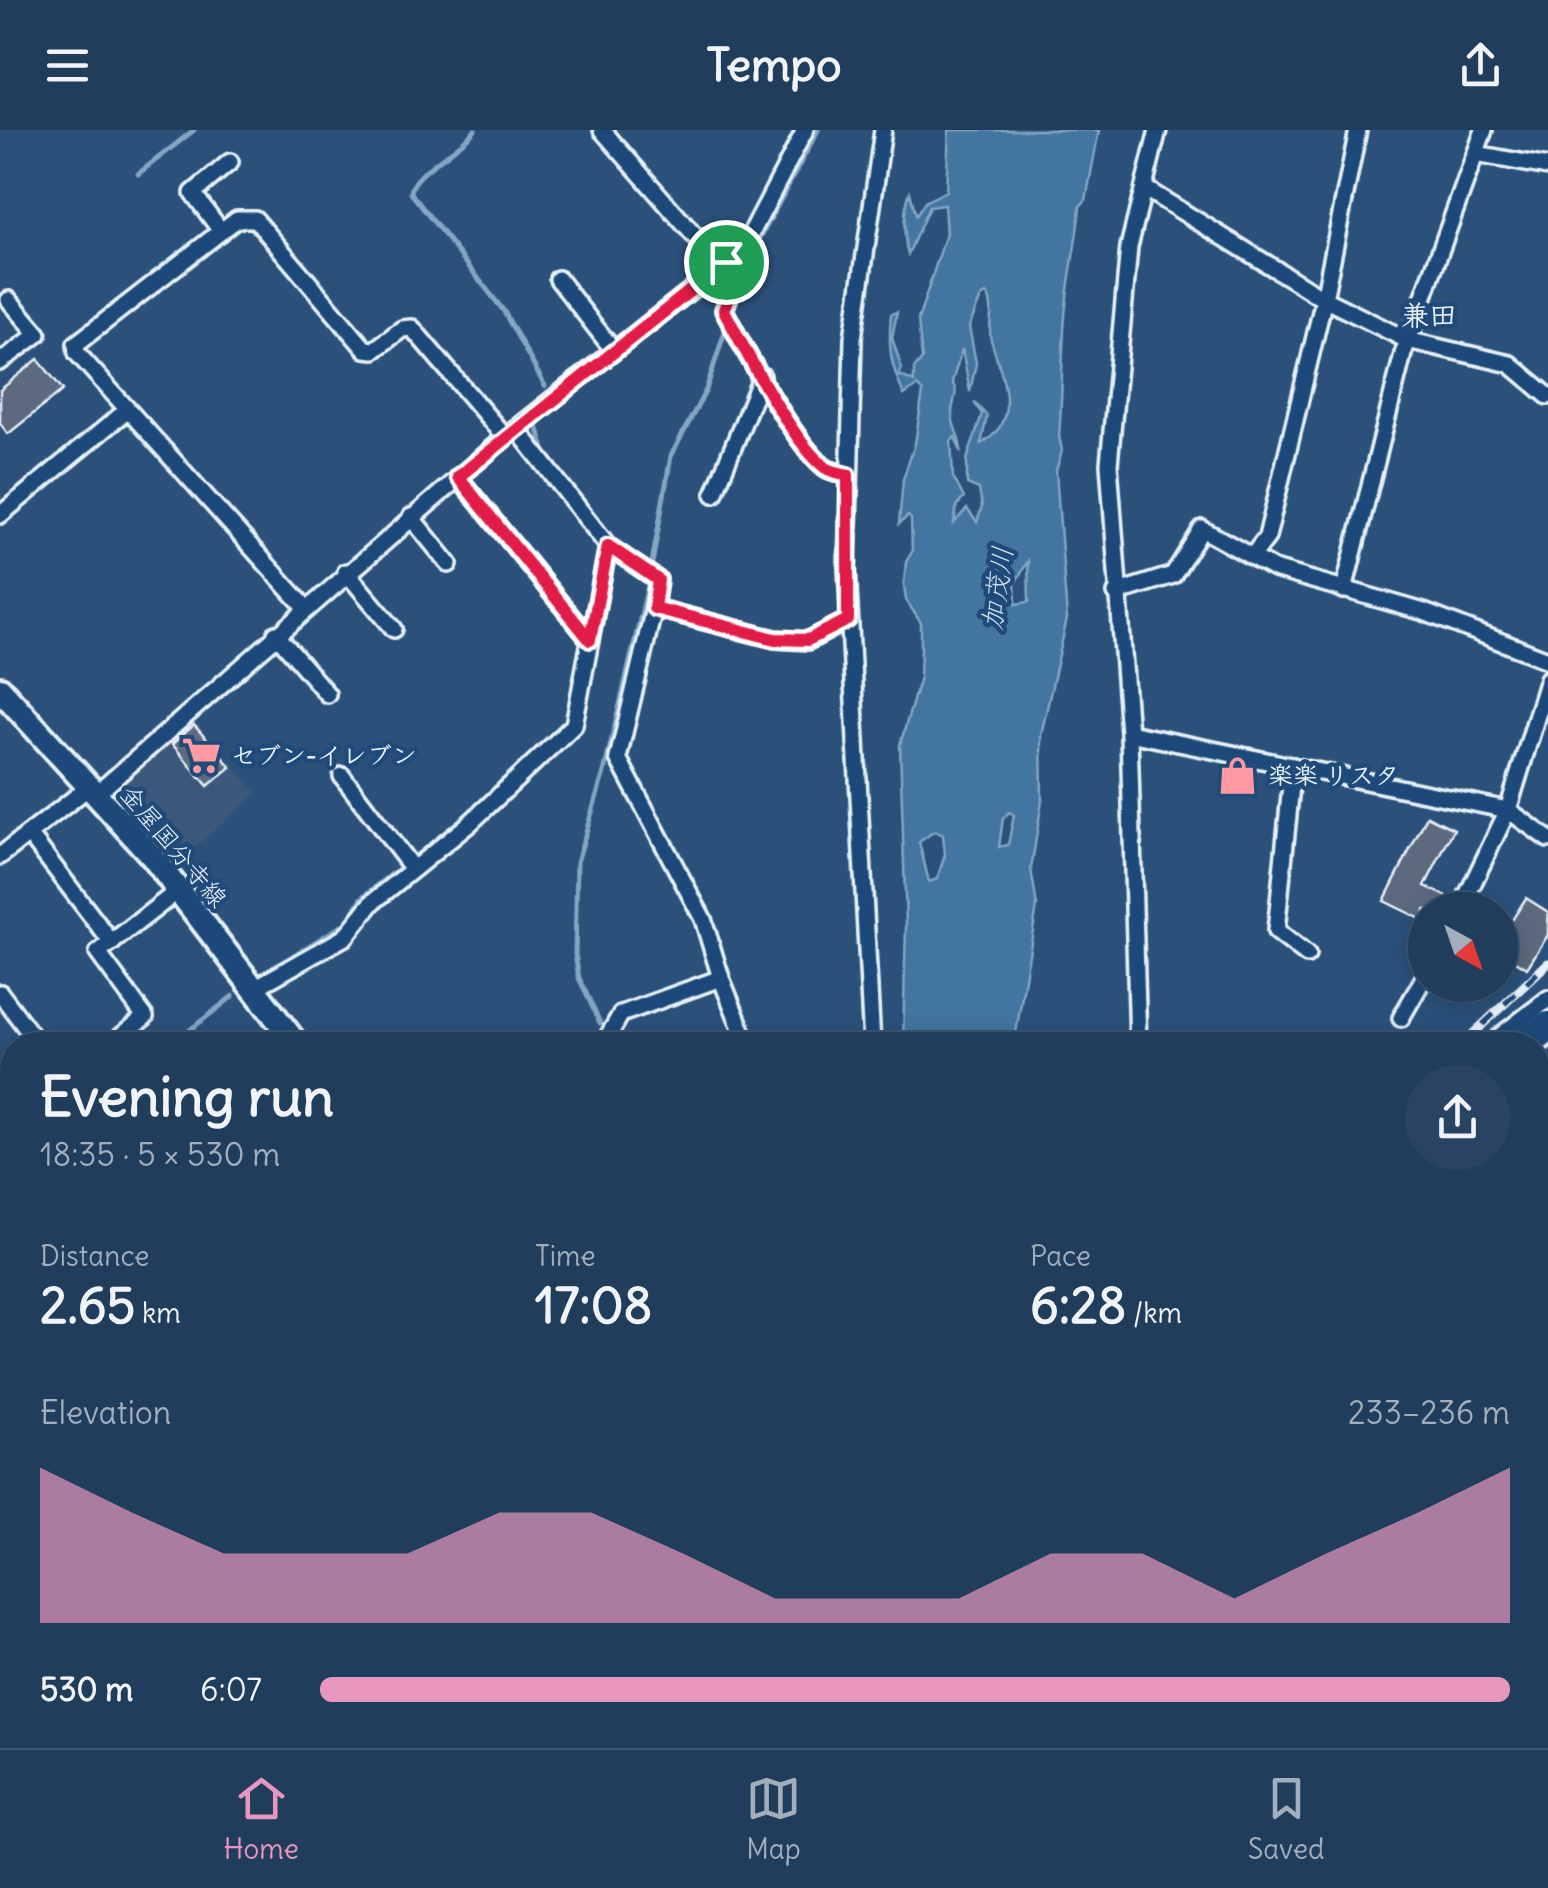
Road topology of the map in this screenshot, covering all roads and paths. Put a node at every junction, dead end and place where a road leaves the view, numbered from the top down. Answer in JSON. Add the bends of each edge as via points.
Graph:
{"nodes":[{"id":1,"x":602,"y":130,"type":"edge"},
{"id":2,"x":806,"y":130,"type":"edge"},
{"id":3,"x":883,"y":130,"type":"edge"},
{"id":4,"x":1158,"y":130,"type":"edge"},
{"id":5,"x":1358,"y":130,"type":"edge"},
{"id":6,"x":1484,"y":130,"type":"edge"},
{"id":7,"x":1476,"y":154,"type":"junction"},
{"id":8,"x":230,"y":162,"type":"dead end"},
{"id":9,"x":1548,"y":166,"type":"edge"},
{"id":10,"x":1144,"y":188,"type":"junction"},
{"id":11,"x":221,"y":232,"type":"junction"},
{"id":12,"x":723,"y":264,"type":"junction"},
{"id":13,"x":558,"y":278,"type":"dead end"},
{"id":14,"x":1324,"y":299,"type":"junction"},
{"id":15,"x":9,"y":300,"type":"dead end"},
{"id":16,"x":1408,"y":340,"type":"junction"},
{"id":17,"x":614,"y":351,"type":"junction"},
{"id":18,"x":0,"y":362,"type":"edge"},
{"id":19,"x":762,"y":376,"type":"junction"},
{"id":20,"x":1548,"y":396,"type":"edge"},
{"id":21,"x":126,"y":412,"type":"junction"},
{"id":22,"x":511,"y":432,"type":"junction"},
{"id":23,"x":848,"y":475,"type":"junction"},
{"id":24,"x":458,"y":477,"type":"junction"},
{"id":25,"x":714,"y":494,"type":"dead end"},
{"id":26,"x":0,"y":514,"type":"edge"},
{"id":27,"x":411,"y":517,"type":"junction"},
{"id":28,"x":608,"y":546,"type":"junction"},
{"id":29,"x":1254,"y":554,"type":"junction"},
{"id":30,"x":449,"y":564,"type":"dead end"},
{"id":31,"x":346,"y":572,"type":"junction"},
{"id":32,"x":1344,"y":590,"type":"junction"},
{"id":33,"x":1116,"y":593,"type":"junction"},
{"id":34,"x":306,"y":608,"type":"junction"},
{"id":35,"x":654,"y":608,"type":"junction"},
{"id":36,"x":848,"y":620,"type":"junction"},
{"id":37,"x":394,"y":629,"type":"dead end"},
{"id":38,"x":276,"y":634,"type":"junction"},
{"id":39,"x":590,"y":640,"type":"junction"},
{"id":40,"x":1548,"y":660,"type":"edge"},
{"id":41,"x":1548,"y":679,"type":"edge"},
{"id":42,"x":0,"y":689,"type":"edge"},
{"id":43,"x":327,"y":694,"type":"dead end"},
{"id":44,"x":1129,"y":733,"type":"junction"},
{"id":45,"x":1293,"y":766,"type":"junction"},
{"id":46,"x":342,"y":776,"type":"dead end"},
{"id":47,"x":92,"y":791,"type":"junction"},
{"id":48,"x":1508,"y":810,"type":"junction"},
{"id":49,"x":29,"y":834,"type":"junction"},
{"id":50,"x":1548,"y":838,"type":"edge"},
{"id":51,"x":0,"y":856,"type":"edge"},
{"id":52,"x":413,"y":869,"type":"junction"},
{"id":53,"x":179,"y":890,"type":"junction"},
{"id":54,"x":1467,"y":892,"type":"edge"},
{"id":55,"x":112,"y":943,"type":"junction"},
{"id":56,"x":1307,"y":956,"type":"dead end"},
{"id":57,"x":721,"y":978,"type":"junction"},
{"id":58,"x":253,"y":989,"type":"junction"},
{"id":59,"x":0,"y":992,"type":"edge"},
{"id":60,"x":1548,"y":999,"type":"edge"},
{"id":61,"x":1410,"y":1002,"type":"edge"},
{"id":62,"x":1401,"y":1018,"type":"dead end"},
{"id":63,"x":29,"y":1032,"type":"edge"},
{"id":64,"x":126,"y":1032,"type":"edge"},
{"id":65,"x":288,"y":1032,"type":"edge"},
{"id":66,"x":611,"y":1032,"type":"edge"},
{"id":67,"x":743,"y":1032,"type":"edge"},
{"id":68,"x":871,"y":1032,"type":"edge"},
{"id":69,"x":1138,"y":1032,"type":"edge"},
{"id":70,"x":1505,"y":1032,"type":"edge"}],
"edges":[{"from":1,"to":12,"type":"street"},
{"from":2,"to":12,"type":"street","via":[[743,248]]},
{"from":3,"to":23,"type":"street","via":[[853,338]]},
{"from":4,"to":10,"type":"street"},
{"from":5,"to":14,"type":"street"},
{"from":6,"to":7,"type":"street"},
{"from":7,"to":9,"type":"street"},
{"from":7,"to":16,"type":"street"},
{"from":8,"to":11,"type":"street","via":[[192,193]]},
{"from":10,"to":14,"type":"street"},
{"from":10,"to":33,"type":"street","via":[[1118,329],[1108,464]]},
{"from":11,"to":21,"type":"street","via":[[74,347]]},
{"from":11,"to":22,"type":"street","via":[[237,219],[255,219],[367,351],[404,328],[416,331]]},
{"from":12,"to":17,"type":"street"},
{"from":12,"to":19,"type":"street","via":[[737,275],[724,310]]},
{"from":13,"to":17,"type":"street"},
{"from":14,"to":16,"type":"street"},
{"from":14,"to":29,"type":"street","via":[[1267,537]]},
{"from":15,"to":18,"type":"street","via":[[38,334]]},
{"from":16,"to":20,"type":"street","via":[[1510,364]]},
{"from":16,"to":32,"type":"street"},
{"from":17,"to":22,"type":"street"},
{"from":19,"to":23,"type":"street","via":[[806,448],[828,470]]},
{"from":19,"to":25,"type":"street"},
{"from":21,"to":26,"type":"street"},
{"from":21,"to":34,"type":"street"},
{"from":22,"to":24,"type":"street"},
{"from":22,"to":28,"type":"street"},
{"from":23,"to":36,"type":"street"},
{"from":24,"to":27,"type":"street"},
{"from":24,"to":39,"type":"street"},
{"from":27,"to":30,"type":"street"},
{"from":27,"to":31,"type":"street"},
{"from":28,"to":35,"type":"street","via":[[658,580]]},
{"from":28,"to":39,"type":"street"},
{"from":29,"to":32,"type":"street","via":[[1274,569]]},
{"from":29,"to":33,"type":"street","via":[[1202,529],[1174,575]]},
{"from":31,"to":34,"type":"street"},
{"from":31,"to":37,"type":"street"},
{"from":32,"to":40,"type":"street","via":[[1424,612]]},
{"from":33,"to":44,"type":"street"},
{"from":34,"to":38,"type":"street"},
{"from":35,"to":36,"type":"street","via":[[775,639],[808,640]]},
{"from":35,"to":57,"type":"street","via":[[618,758],[696,906]]},
{"from":36,"to":68,"type":"street"},
{"from":38,"to":43,"type":"street"},
{"from":38,"to":47,"type":"street"},
{"from":39,"to":52,"type":"street","via":[[574,725]]},
{"from":41,"to":48,"type":"street"},
{"from":42,"to":47,"type":"main road","name":"金屋国分寺線"},
{"from":44,"to":45,"type":"street"},
{"from":44,"to":69,"type":"street"},
{"from":45,"to":48,"type":"street"},
{"from":45,"to":56,"type":"street","via":[[1276,931]]},
{"from":46,"to":52,"type":"street"},
{"from":47,"to":49,"type":"street"},
{"from":47,"to":53,"type":"main road","name":"金屋国分寺線"},
{"from":48,"to":50,"type":"street"},
{"from":48,"to":54,"type":"street"},
{"from":49,"to":51,"type":"street"},
{"from":49,"to":55,"type":"street"},
{"from":52,"to":58,"type":"street","via":[[372,902],[345,937]]},
{"from":53,"to":55,"type":"street"},
{"from":53,"to":58,"type":"main road","name":"金屋国分寺線"},
{"from":55,"to":64,"type":"street","via":[[98,954],[144,1017]]},
{"from":57,"to":66,"type":"street","via":[[621,1014]]},
{"from":57,"to":67,"type":"street"},
{"from":58,"to":65,"type":"main road","name":"金屋国分寺線"},
{"from":59,"to":63,"type":"street"},
{"from":60,"to":70,"type":"street"},
{"from":61,"to":62,"type":"street"}]}
